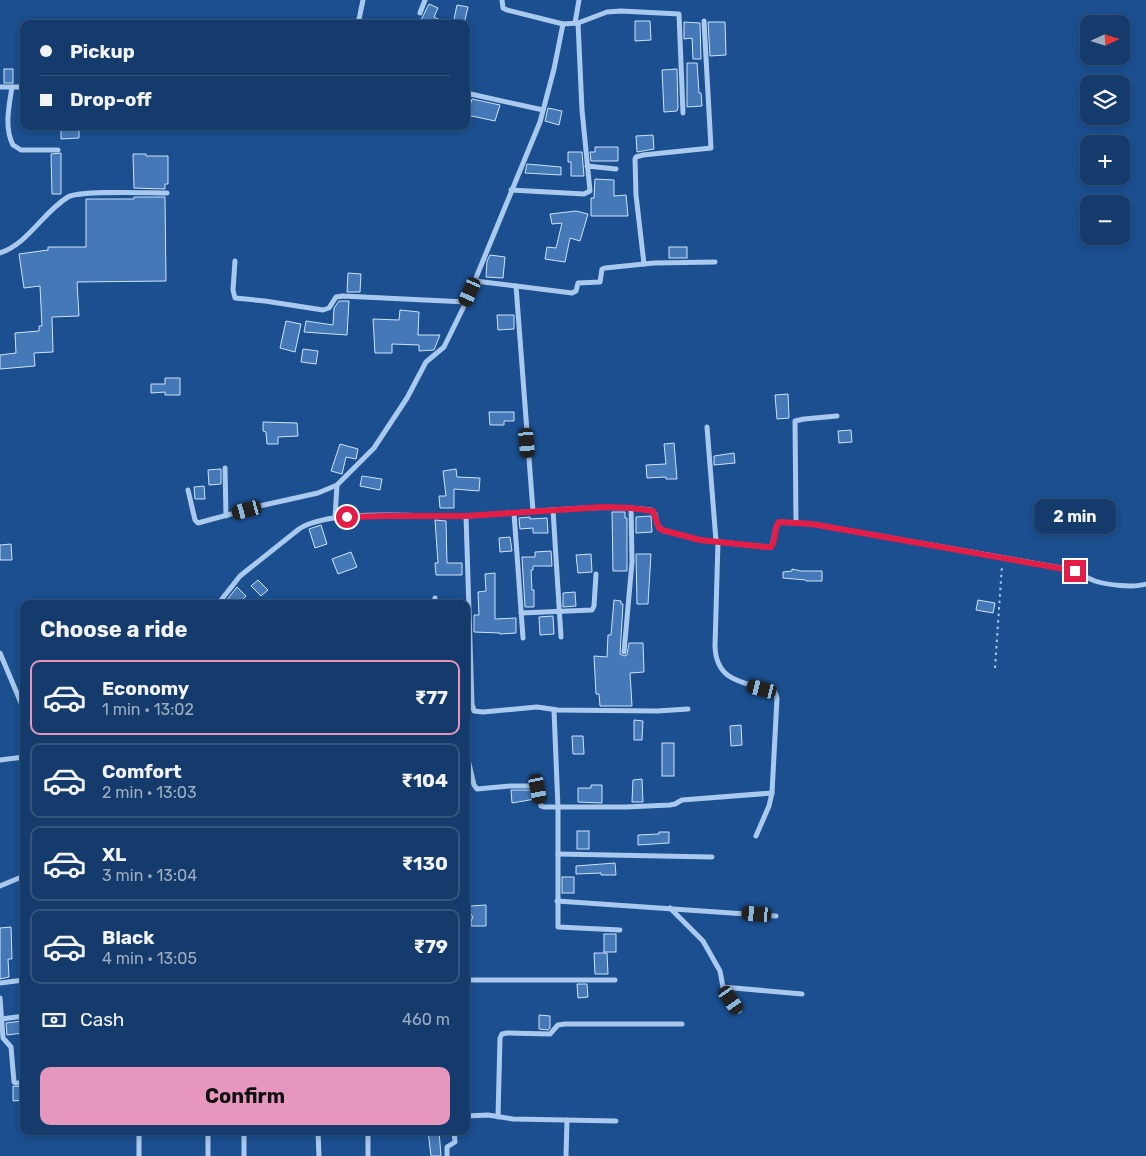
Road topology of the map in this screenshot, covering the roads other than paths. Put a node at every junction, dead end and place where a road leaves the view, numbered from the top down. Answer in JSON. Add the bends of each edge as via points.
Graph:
{"nodes":[{"id":1,"x":363,"y":0,"type":"edge"},
{"id":2,"x":424,"y":0,"type":"edge"},
{"id":3,"x":502,"y":0,"type":"edge"},
{"id":4,"x":579,"y":0,"type":"edge"},
{"id":5,"x":420,"y":13,"type":"dead end"},
{"id":6,"x":359,"y":20,"type":"edge"},
{"id":7,"x":704,"y":21,"type":"dead end"},
{"id":8,"x":577,"y":23,"type":"junction"},
{"id":9,"x":563,"y":24,"type":"junction"},
{"id":10,"x":0,"y":87,"type":"edge"},
{"id":11,"x":12,"y":87,"type":"junction"},
{"id":12,"x":20,"y":87,"type":"edge"},
{"id":13,"x":470,"y":94,"type":"edge"},
{"id":14,"x":543,"y":110,"type":"junction"},
{"id":15,"x":683,"y":113,"type":"dead end"},
{"id":16,"x":58,"y":150,"type":"dead end"},
{"id":17,"x":587,"y":166,"type":"junction"},
{"id":18,"x":616,"y":169,"type":"dead end"},
{"id":19,"x":511,"y":190,"type":"junction"},
{"id":20,"x":167,"y":193,"type":"dead end"},
{"id":21,"x":0,"y":253,"type":"edge"},
{"id":22,"x":235,"y":262,"type":"dead end"},
{"id":23,"x":715,"y":262,"type":"dead end"},
{"id":24,"x":644,"y":264,"type":"junction"},
{"id":25,"x":475,"y":281,"type":"junction"},
{"id":26,"x":516,"y":286,"type":"junction"},
{"id":27,"x":466,"y":302,"type":"junction"},
{"id":28,"x":837,"y":416,"type":"dead end"},
{"id":29,"x":707,"y":427,"type":"dead end"},
{"id":30,"x":225,"y":468,"type":"dead end"},
{"id":31,"x":337,"y":485,"type":"junction"},
{"id":32,"x":188,"y":490,"type":"dead end"},
{"id":33,"x":631,"y":508,"type":"junction"},
{"id":34,"x":553,"y":510,"type":"junction"},
{"id":35,"x":533,"y":511,"type":"junction"},
{"id":36,"x":514,"y":513,"type":"junction"},
{"id":37,"x":226,"y":516,"type":"junction"},
{"id":38,"x":466,"y":516,"type":"junction"},
{"id":39,"x":334,"y":518,"type":"junction"},
{"id":40,"x":796,"y":522,"type":"junction"},
{"id":41,"x":717,"y":541,"type":"junction"},
{"id":42,"x":596,"y":574,"type":"dead end"},
{"id":43,"x":1146,"y":584,"type":"edge"},
{"id":44,"x":222,"y":600,"type":"edge"},
{"id":45,"x":467,"y":600,"type":"edge"},
{"id":46,"x":559,"y":611,"type":"junction"},
{"id":47,"x":521,"y":613,"type":"junction"},
{"id":48,"x":523,"y":638,"type":"dead end"},
{"id":49,"x":561,"y":638,"type":"dead end"},
{"id":50,"x":624,"y":652,"type":"dead end"},
{"id":51,"x":0,"y":653,"type":"edge"},
{"id":52,"x":470,"y":680,"type":"edge"},
{"id":53,"x":20,"y":700,"type":"edge"},
{"id":54,"x":472,"y":708,"type":"joint"},
{"id":55,"x":688,"y":709,"type":"dead end"},
{"id":56,"x":554,"y":710,"type":"junction"},
{"id":57,"x":20,"y":758,"type":"edge"},
{"id":58,"x":0,"y":760,"type":"edge"},
{"id":59,"x":470,"y":768,"type":"edge"},
{"id":60,"x":772,"y":793,"type":"junction"},
{"id":61,"x":558,"y":808,"type":"junction"},
{"id":62,"x":756,"y":836,"type":"dead end"},
{"id":63,"x":558,"y":854,"type":"junction"},
{"id":64,"x":712,"y":857,"type":"dead end"},
{"id":65,"x":20,"y":878,"type":"edge"},
{"id":66,"x":0,"y":886,"type":"edge"},
{"id":67,"x":558,"y":901,"type":"junction"},
{"id":68,"x":670,"y":908,"type":"junction"},
{"id":69,"x":776,"y":916,"type":"dead end"},
{"id":70,"x":620,"y":930,"type":"dead end"},
{"id":71,"x":20,"y":980,"type":"edge"},
{"id":72,"x":470,"y":980,"type":"edge"},
{"id":73,"x":615,"y":980,"type":"dead end"},
{"id":74,"x":0,"y":983,"type":"edge"},
{"id":75,"x":723,"y":987,"type":"junction"},
{"id":76,"x":802,"y":994,"type":"dead end"},
{"id":77,"x":0,"y":998,"type":"edge"},
{"id":78,"x":739,"y":1011,"type":"dead end"},
{"id":79,"x":20,"y":1017,"type":"edge"},
{"id":80,"x":2,"y":1019,"type":"junction"},
{"id":81,"x":682,"y":1024,"type":"dead end"},
{"id":82,"x":20,"y":1083,"type":"edge"},
{"id":83,"x":470,"y":1116,"type":"edge"},
{"id":84,"x":498,"y":1117,"type":"junction"},
{"id":85,"x":567,"y":1120,"type":"junction"},
{"id":86,"x":616,"y":1121,"type":"dead end"},
{"id":87,"x":139,"y":1135,"type":"edge"},
{"id":88,"x":208,"y":1135,"type":"edge"},
{"id":89,"x":244,"y":1135,"type":"edge"},
{"id":90,"x":318,"y":1135,"type":"edge"},
{"id":91,"x":368,"y":1135,"type":"edge"},
{"id":92,"x":454,"y":1135,"type":"edge"},
{"id":93,"x":139,"y":1156,"type":"edge"},
{"id":94,"x":208,"y":1156,"type":"edge"},
{"id":95,"x":244,"y":1156,"type":"edge"},
{"id":96,"x":319,"y":1156,"type":"edge"},
{"id":97,"x":368,"y":1156,"type":"edge"},
{"id":98,"x":447,"y":1156,"type":"edge"},
{"id":99,"x":566,"y":1156,"type":"edge"}],
"edges":[{"from":1,"to":6,"type":"street"},
{"from":2,"to":5,"type":"street"},
{"from":3,"to":9,"type":"street","via":[[503,8],[507,10]]},
{"from":4,"to":8,"type":"street"},
{"from":7,"to":24,"type":"street","via":[[711,148],[636,157],[636,195]]},
{"from":8,"to":9,"type":"street"},
{"from":8,"to":15,"type":"street","via":[[614,12],[679,14]]},
{"from":8,"to":17,"type":"street"},
{"from":9,"to":14,"type":"street"},
{"from":10,"to":11,"type":"street"},
{"from":11,"to":12,"type":"street"},
{"from":11,"to":16,"type":"street","via":[[8,111],[13,145],[21,150]]},
{"from":13,"to":14,"type":"street"},
{"from":14,"to":19,"type":"street"},
{"from":17,"to":18,"type":"street"},
{"from":17,"to":19,"type":"street","via":[[590,191],[584,194]]},
{"from":19,"to":25,"type":"street"},
{"from":20,"to":21,"type":"street","via":[[75,194],[18,244]]},
{"from":22,"to":27,"type":"street","via":[[235,298],[323,310],[329,308],[336,297],[342,296]]},
{"from":23,"to":24,"type":"street"},
{"from":24,"to":26,"type":"street","via":[[603,268],[600,282],[578,283],[572,293]]},
{"from":25,"to":26,"type":"street"},
{"from":25,"to":27,"type":"street"},
{"from":26,"to":35,"type":"street"},
{"from":27,"to":31,"type":"street","via":[[444,347],[426,362],[374,448]]},
{"from":28,"to":40,"type":"street","via":[[795,421]]},
{"from":29,"to":41,"type":"street"},
{"from":30,"to":37,"type":"street"},
{"from":31,"to":37,"type":"street","via":[[318,493]]},
{"from":31,"to":39,"type":"street"},
{"from":32,"to":37,"type":"street","via":[[198,524]]},
{"from":33,"to":34,"type":"street"},
{"from":33,"to":41,"type":"street","via":[[653,511],[662,530]]},
{"from":33,"to":50,"type":"street","via":[[632,562]]},
{"from":34,"to":35,"type":"street"},
{"from":34,"to":46,"type":"street"},
{"from":35,"to":36,"type":"street"},
{"from":36,"to":38,"type":"street"},
{"from":36,"to":47,"type":"street"},
{"from":38,"to":39,"type":"street"},
{"from":38,"to":45,"type":"street"},
{"from":39,"to":44,"type":"street","via":[[304,526],[240,576]]},
{"from":40,"to":41,"type":"street","via":[[779,522],[771,547]]},
{"from":40,"to":43,"type":"street","via":[[1075,571],[1102,583]]},
{"from":41,"to":60,"type":"street","via":[[715,654],[720,667],[737,682],[777,695]]},
{"from":42,"to":46,"type":"street","via":[[592,610]]},
{"from":46,"to":47,"type":"street"},
{"from":46,"to":49,"type":"street"},
{"from":47,"to":48,"type":"street"},
{"from":51,"to":53,"type":"street"},
{"from":52,"to":54,"type":"street"},
{"from":54,"to":56,"type":"street","via":[[483,712],[537,707]]},
{"from":55,"to":56,"type":"street"},
{"from":56,"to":61,"type":"street"},
{"from":57,"to":58,"type":"street"},
{"from":59,"to":61,"type":"street","via":[[477,789],[536,786],[541,806]]},
{"from":60,"to":61,"type":"street","via":[[682,800],[670,806]]},
{"from":60,"to":62,"type":"street","via":[[770,806]]},
{"from":61,"to":63,"type":"street"},
{"from":63,"to":64,"type":"street"},
{"from":63,"to":67,"type":"street"},
{"from":65,"to":66,"type":"street"},
{"from":67,"to":68,"type":"street"},
{"from":67,"to":70,"type":"street","via":[[559,928]]},
{"from":68,"to":69,"type":"street"},
{"from":68,"to":75,"type":"street","via":[[703,942],[720,971]]},
{"from":71,"to":74,"type":"street"},
{"from":72,"to":73,"type":"street"},
{"from":75,"to":76,"type":"street"},
{"from":75,"to":78,"type":"street"},
{"from":77,"to":80,"type":"street"},
{"from":79,"to":80,"type":"street"},
{"from":80,"to":82,"type":"street","via":[[3,1038],[11,1048],[14,1082]]},
{"from":81,"to":84,"type":"street","via":[[565,1024],[558,1025],[550,1034],[502,1034]]},
{"from":83,"to":84,"type":"street","via":[[488,1114]]},
{"from":84,"to":85,"type":"street"},
{"from":85,"to":86,"type":"street"},
{"from":85,"to":99,"type":"street"},
{"from":87,"to":93,"type":"street"},
{"from":88,"to":94,"type":"street"},
{"from":89,"to":95,"type":"street"},
{"from":90,"to":96,"type":"street"},
{"from":91,"to":97,"type":"street"},
{"from":92,"to":98,"type":"street","via":[[455,1142],[447,1147]]}]}
